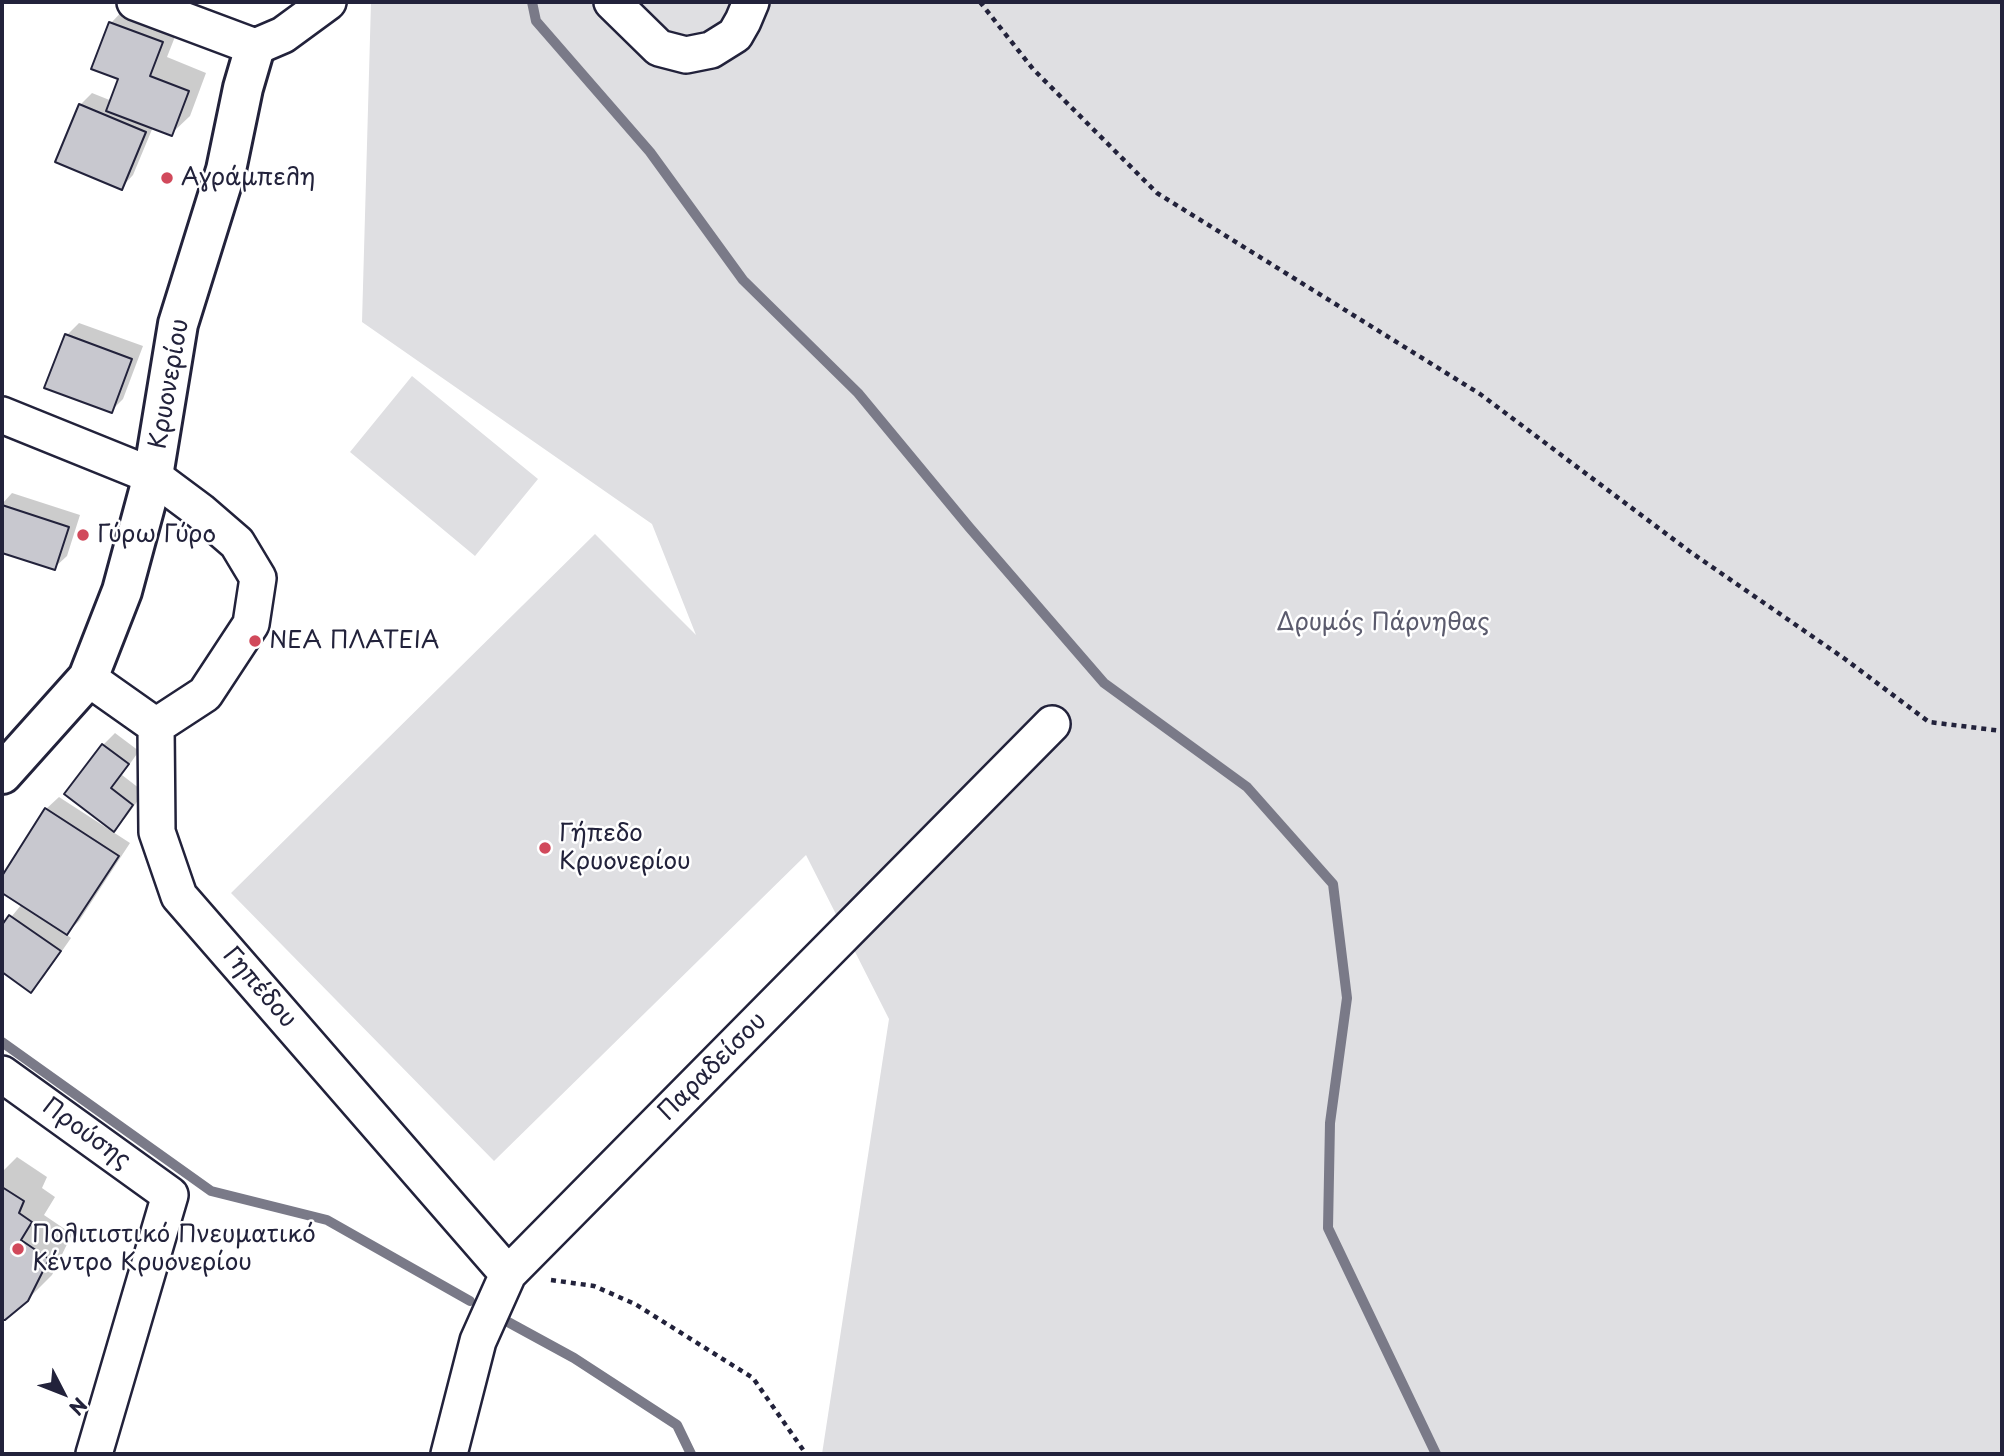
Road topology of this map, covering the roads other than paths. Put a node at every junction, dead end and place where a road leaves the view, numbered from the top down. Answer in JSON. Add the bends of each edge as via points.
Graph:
{"nodes":[{"id":1,"x":135,"y":2,"type":"edge"},
{"id":2,"x":328,"y":2,"type":"edge"},
{"id":3,"x":612,"y":2,"type":"edge"},
{"id":4,"x":751,"y":2,"type":"edge"},
{"id":5,"x":256,"y":47,"type":"junction"},
{"id":6,"x":2,"y":415,"type":"edge"},
{"id":7,"x":153,"y":477,"type":"junction"},
{"id":8,"x":88,"y":678,"type":"junction"},
{"id":9,"x":1052,"y":724,"type":"dead end"},
{"id":10,"x":156,"y":726,"type":"junction"},
{"id":11,"x":2,"y":774,"type":"edge"},
{"id":12,"x":2,"y":1074,"type":"edge"},
{"id":13,"x":508,"y":1274,"type":"junction"},
{"id":14,"x":94,"y":1454,"type":"edge"},
{"id":15,"x":449,"y":1454,"type":"edge"}],
"edges":[{"from":1,"to":5,"type":"street"},
{"from":2,"to":5,"type":"street","via":[[283,35]]},
{"from":3,"to":4,"type":"street","via":[[659,48],[687,55],[711,50],[735,35]]},
{"from":5,"to":7,"type":"main road","name":"Κρυονερίου","via":[[226,170],[178,324]]},
{"from":6,"to":7,"type":"street"},
{"from":7,"to":8,"type":"main road","name":"Κρυονερίου","via":[[122,591]]},
{"from":7,"to":10,"type":"street","via":[[237,542],[258,578],[251,624],[205,694]]},
{"from":8,"to":10,"type":"street"},
{"from":8,"to":11,"type":"main road","name":"Κρυονερίου"},
{"from":9,"to":13,"type":"street","name":"Παραδείσου"},
{"from":10,"to":13,"type":"street","name":"Γηπέδου","via":[[157,832],[179,896]]},
{"from":12,"to":14,"type":"street","name":"Προύσης","via":[[170,1195]]},
{"from":13,"to":15,"type":"street","name":"Παραδείσου","via":[[478,1341]]}]}
